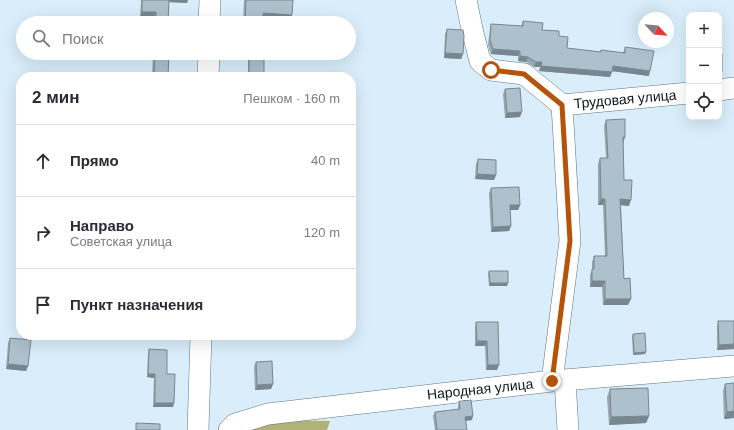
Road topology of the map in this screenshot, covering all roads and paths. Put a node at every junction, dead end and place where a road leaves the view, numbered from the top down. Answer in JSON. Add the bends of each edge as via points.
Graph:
{"nodes":[{"id":1,"x":210,"y":0,"type":"edge"},
{"id":2,"x":466,"y":0,"type":"edge"},
{"id":3,"x":209,"y":16,"type":"edge"},
{"id":4,"x":208,"y":60,"type":"edge"},
{"id":5,"x":208,"y":72,"type":"edge"},
{"id":6,"x":734,"y":88,"type":"edge"},
{"id":7,"x":722,"y":90,"type":"edge"},
{"id":8,"x":686,"y":93,"type":"edge"},
{"id":9,"x":562,"y":105,"type":"junction"},
{"id":10,"x":201,"y":340,"type":"edge"},
{"id":11,"x":734,"y":366,"type":"edge"},
{"id":12,"x":559,"y":381,"type":"junction"},
{"id":13,"x":198,"y":430,"type":"edge"},
{"id":14,"x":229,"y":430,"type":"edge"},
{"id":15,"x":568,"y":430,"type":"edge"}],
"edges":[{"from":1,"to":3,"type":"street"},
{"from":2,"to":9,"type":"street","via":[[480,61],[491,70],[524,74]]},
{"from":4,"to":5,"type":"street"},
{"from":6,"to":7,"type":"street"},
{"from":8,"to":9,"type":"street","name":"Трудовая улица"},
{"from":9,"to":12,"type":"street","via":[[570,241]]},
{"from":10,"to":13,"type":"street"},
{"from":11,"to":12,"type":"street","name":"Народная улица"},
{"from":12,"to":14,"type":"street","name":"Народная улица","via":[[268,414],[235,424]]},
{"from":12,"to":15,"type":"street"}]}
